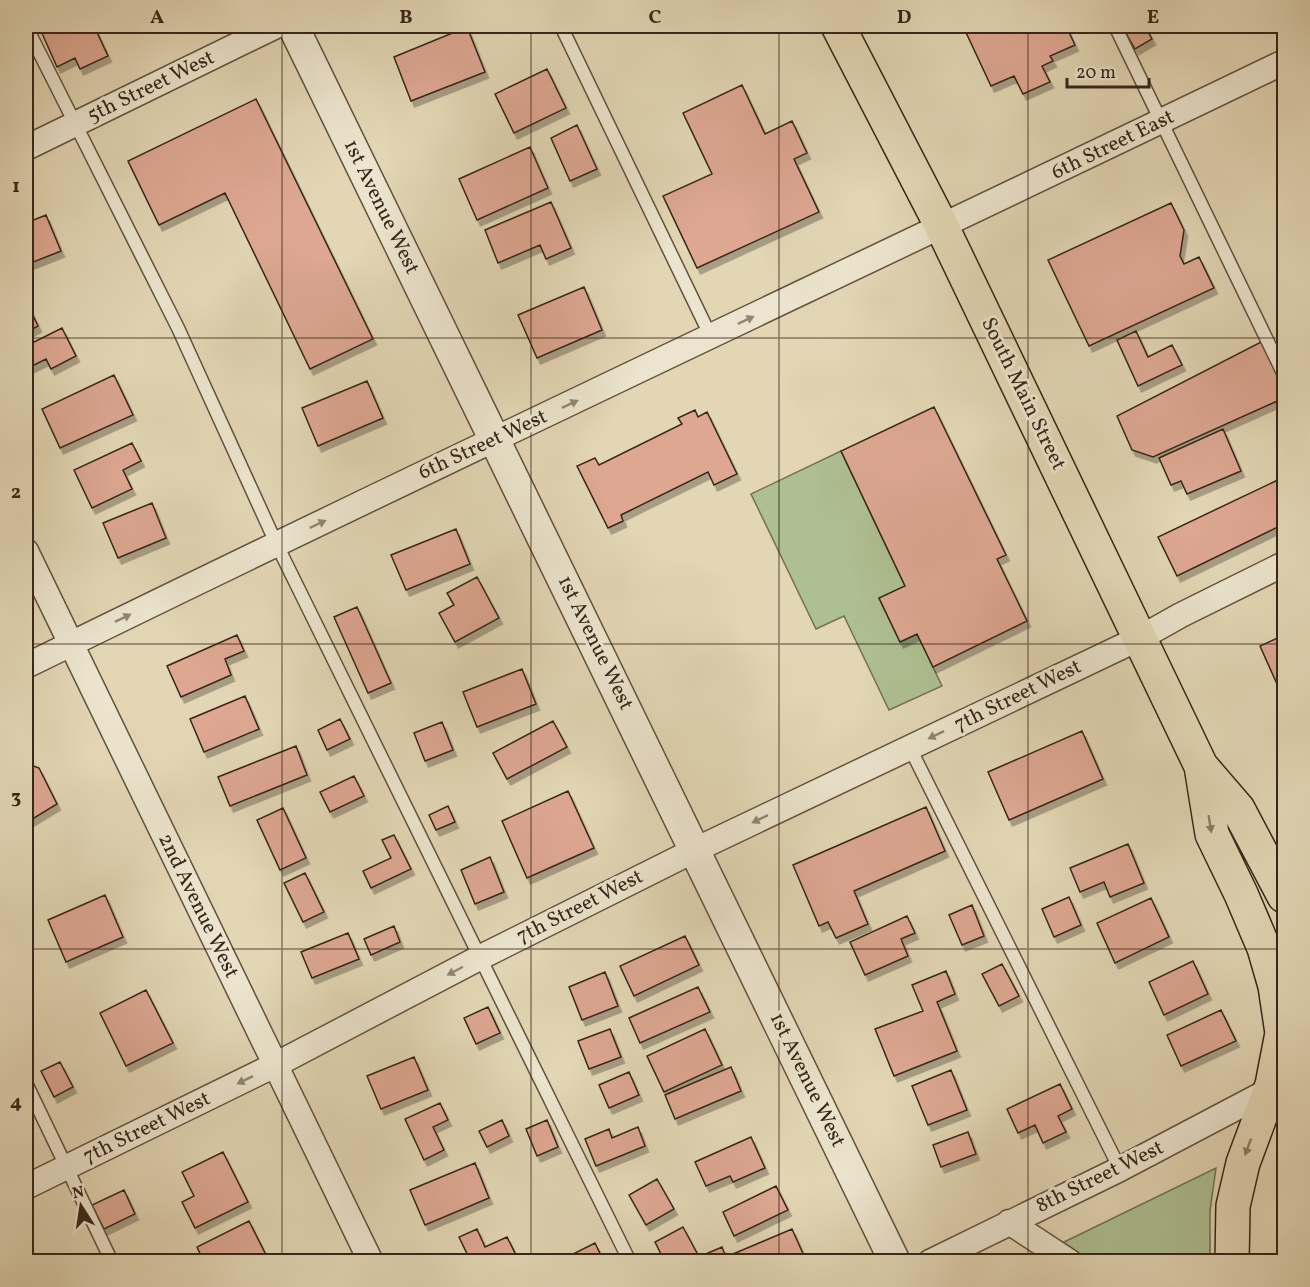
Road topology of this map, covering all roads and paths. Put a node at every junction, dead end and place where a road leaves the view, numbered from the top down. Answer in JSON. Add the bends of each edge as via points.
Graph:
{"nodes":[{"id":1,"x":26,"y":26,"type":"edge"},
{"id":2,"x":276,"y":26,"type":"edge"},
{"id":3,"x":293,"y":26,"type":"edge"},
{"id":4,"x":561,"y":26,"type":"edge"},
{"id":5,"x":838,"y":26,"type":"edge"},
{"id":6,"x":1115,"y":26,"type":"edge"},
{"id":7,"x":1284,"y":62,"type":"edge"},
{"id":8,"x":1161,"y":121,"type":"junction"},
{"id":9,"x":74,"y":124,"type":"junction"},
{"id":10,"x":26,"y":148,"type":"edge"},
{"id":11,"x":942,"y":228,"type":"junction"},
{"id":12,"x":711,"y":337,"type":"junction"},
{"id":13,"x":1284,"y":375,"type":"edge"},
{"id":14,"x":495,"y":440,"type":"junction"},
{"id":15,"x":276,"y":543,"type":"junction"},
{"id":16,"x":26,"y":551,"type":"edge"},
{"id":17,"x":1284,"y":564,"type":"edge"},
{"id":18,"x":1140,"y":638,"type":"junction"},
{"id":19,"x":71,"y":644,"type":"junction"},
{"id":20,"x":26,"y":666,"type":"edge"},
{"id":21,"x":910,"y":748,"type":"junction"},
{"id":22,"x":1201,"y":766,"type":"junction"},
{"id":23,"x":695,"y":850,"type":"junction"},
{"id":24,"x":1284,"y":896,"type":"edge"},
{"id":25,"x":481,"y":957,"type":"junction"},
{"id":26,"x":275,"y":1065,"type":"junction"},
{"id":27,"x":26,"y":1083,"type":"edge"},
{"id":28,"x":1270,"y":1090,"type":"junction"},
{"id":29,"x":67,"y":1167,"type":"junction"},
{"id":30,"x":1120,"y":1169,"type":"junction"},
{"id":31,"x":26,"y":1187,"type":"edge"},
{"id":32,"x":1009,"y":1222,"type":"junction"},
{"id":33,"x":112,"y":1262,"type":"edge"},
{"id":34,"x":371,"y":1262,"type":"edge"},
{"id":35,"x":630,"y":1262,"type":"edge"},
{"id":36,"x":895,"y":1262,"type":"edge"},
{"id":37,"x":930,"y":1262,"type":"edge"},
{"id":38,"x":1070,"y":1262,"type":"edge"},
{"id":39,"x":1232,"y":1262,"type":"edge"}],
"edges":[{"from":1,"to":9,"type":"lane"},
{"from":2,"to":9,"type":"street","name":"5th Street West"},
{"from":3,"to":14,"type":"street","name":"1st Avenue West"},
{"from":4,"to":12,"type":"lane"},
{"from":5,"to":11,"type":"main road","name":"South Main Street"},
{"from":6,"to":8,"type":"lane"},
{"from":7,"to":8,"type":"street","name":"6th Street East"},
{"from":8,"to":11,"type":"street","name":"6th Street East"},
{"from":8,"to":13,"type":"lane"},
{"from":9,"to":10,"type":"street","name":"5th Street West"},
{"from":9,"to":15,"type":"lane","via":[[178,328]]},
{"from":12,"to":11,"type":"street","name":"6th Street West","one_way":true},
{"from":11,"to":18,"type":"main road","name":"South Main Street"},
{"from":14,"to":12,"type":"street","name":"6th Street West","one_way":true},
{"from":15,"to":14,"type":"street","name":"6th Street West","one_way":true},
{"from":14,"to":23,"type":"street","name":"1st Avenue West"},
{"from":19,"to":15,"type":"street","name":"6th Street West","one_way":true},
{"from":15,"to":25,"type":"lane"},
{"from":16,"to":19,"type":"street","name":"2nd Avenue West"},
{"from":17,"to":18,"type":"street","name":"7th Street West"},
{"from":18,"to":21,"type":"street","name":"7th Street West","one_way":true},
{"from":18,"to":22,"type":"main road","name":"South Main Street"},
{"from":19,"to":20,"type":"street","name":"6th Street West"},
{"from":19,"to":26,"type":"street","name":"2nd Avenue West"},
{"from":21,"to":23,"type":"street","name":"7th Street West","one_way":true},
{"from":21,"to":30,"type":"lane"},
{"from":22,"to":24,"type":"main road","name":"South Main Street","via":[[1238,809]]},
{"from":22,"to":28,"type":"main road","name":"South Main Street","one_way":true,"via":[[1212,834],[1264,948],[1275,986],[1281,1033]]},
{"from":23,"to":25,"type":"street","name":"7th Street West"},
{"from":23,"to":36,"type":"street","name":"1st Avenue West"},
{"from":25,"to":26,"type":"street","name":"7th Street West","one_way":true},
{"from":25,"to":35,"type":"lane"},
{"from":26,"to":29,"type":"street","name":"7th Street West","one_way":true},
{"from":26,"to":34,"type":"street","name":"2nd Avenue West"},
{"from":27,"to":29,"type":"lane"},
{"from":28,"to":30,"type":"street","name":"8th Street West"},
{"from":28,"to":39,"type":"main road","name":"South Main Street","one_way":true,"via":[[1243,1163],[1233,1206]]},
{"from":29,"to":31,"type":"street","name":"7th Street West"},
{"from":29,"to":33,"type":"lane"},
{"from":30,"to":32,"type":"street","name":"8th Street West"},
{"from":32,"to":37,"type":"street","name":"8th Street West"},
{"from":32,"to":38,"type":"street"}]}
